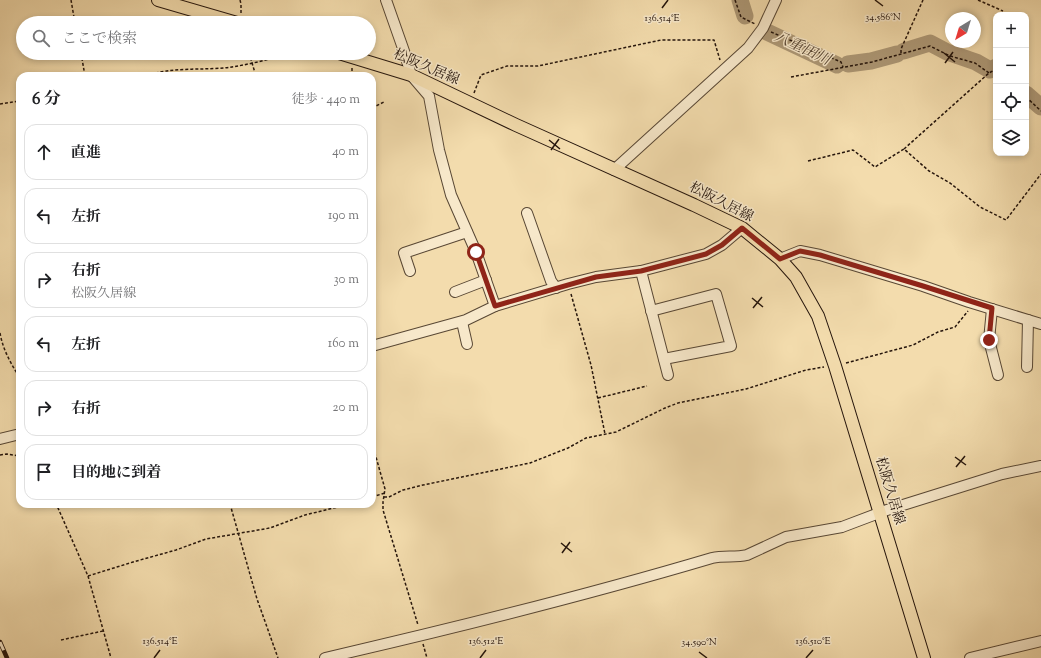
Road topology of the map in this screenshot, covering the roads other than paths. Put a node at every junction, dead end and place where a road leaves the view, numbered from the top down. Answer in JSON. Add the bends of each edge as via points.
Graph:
{"nodes":[{"id":1,"x":158,"y":0,"type":"edge"},
{"id":2,"x":386,"y":0,"type":"edge"},
{"id":3,"x":776,"y":0,"type":"edge"},
{"id":4,"x":222,"y":16,"type":"edge"},
{"id":5,"x":362,"y":60,"type":"edge"},
{"id":6,"x":411,"y":75,"type":"junction"},
{"id":7,"x":614,"y":170,"type":"junction"},
{"id":8,"x":527,"y":213,"type":"dead end"},
{"id":9,"x":742,"y":228,"type":"junction"},
{"id":10,"x":467,"y":232,"type":"junction"},
{"id":11,"x":780,"y":259,"type":"junction"},
{"id":12,"x":410,"y":270,"type":"dead end"},
{"id":13,"x":641,"y":271,"type":"junction"},
{"id":14,"x":486,"y":280,"type":"junction"},
{"id":15,"x":556,"y":288,"type":"junction"},
{"id":16,"x":455,"y":292,"type":"dead end"},
{"id":17,"x":495,"y":306,"type":"junction"},
{"id":18,"x":992,"y":308,"type":"junction"},
{"id":19,"x":651,"y":310,"type":"junction"},
{"id":20,"x":1028,"y":320,"type":"junction"},
{"id":21,"x":462,"y":322,"type":"junction"},
{"id":22,"x":1041,"y":324,"type":"edge"},
{"id":23,"x":467,"y":344,"type":"dead end"},
{"id":24,"x":376,"y":345,"type":"edge"},
{"id":25,"x":664,"y":359,"type":"junction"},
{"id":26,"x":1027,"y":367,"type":"dead end"},
{"id":27,"x":668,"y":375,"type":"dead end"},
{"id":28,"x":998,"y":375,"type":"dead end"},
{"id":29,"x":16,"y":435,"type":"edge"},
{"id":30,"x":0,"y":438,"type":"edge"},
{"id":31,"x":1041,"y":466,"type":"edge"},
{"id":32,"x":880,"y":512,"type":"junction"},
{"id":33,"x":1041,"y":641,"type":"edge"},
{"id":34,"x":325,"y":658,"type":"edge"},
{"id":35,"x":924,"y":658,"type":"edge"},
{"id":36,"x":970,"y":658,"type":"edge"}],
"edges":[{"from":1,"to":4,"type":"main road"},
{"from":2,"to":6,"type":"street"},
{"from":3,"to":7,"type":"street","via":[[763,28],[748,48]]},
{"from":5,"to":6,"type":"main road","name":"松阪久居線"},
{"from":6,"to":7,"type":"main road","name":"松阪久居線"},
{"from":6,"to":10,"type":"street","via":[[429,96],[451,195]]},
{"from":7,"to":9,"type":"main road","name":"松阪久居線"},
{"from":8,"to":15,"type":"street","via":[[551,281]]},
{"from":9,"to":11,"type":"main road","name":"松阪久居線"},
{"from":9,"to":13,"type":"street","via":[[722,245],[706,254]]},
{"from":10,"to":12,"type":"street","via":[[404,253]]},
{"from":10,"to":14,"type":"street"},
{"from":11,"to":18,"type":"street","via":[[800,251],[820,255]]},
{"from":11,"to":32,"type":"main road","name":"松阪久居線","via":[[796,277],[818,316]]},
{"from":13,"to":15,"type":"street","via":[[596,277]]},
{"from":13,"to":19,"type":"street"},
{"from":14,"to":16,"type":"street"},
{"from":14,"to":17,"type":"street"},
{"from":15,"to":17,"type":"street"},
{"from":17,"to":21,"type":"street"},
{"from":18,"to":20,"type":"street"},
{"from":18,"to":28,"type":"street","via":[[989,340]]},
{"from":19,"to":25,"type":"street"},
{"from":19,"to":25,"type":"street","via":[[716,294],[731,346]]},
{"from":20,"to":22,"type":"street"},
{"from":20,"to":26,"type":"street"},
{"from":21,"to":23,"type":"street"},
{"from":21,"to":24,"type":"street"},
{"from":25,"to":27,"type":"street"},
{"from":29,"to":30,"type":"street"},
{"from":31,"to":32,"type":"street","via":[[1002,474]]},
{"from":32,"to":34,"type":"street","via":[[842,527],[786,537],[747,555],[712,558],[581,595]]},
{"from":32,"to":35,"type":"main road","name":"松阪久居線"},
{"from":33,"to":36,"type":"street"}]}
